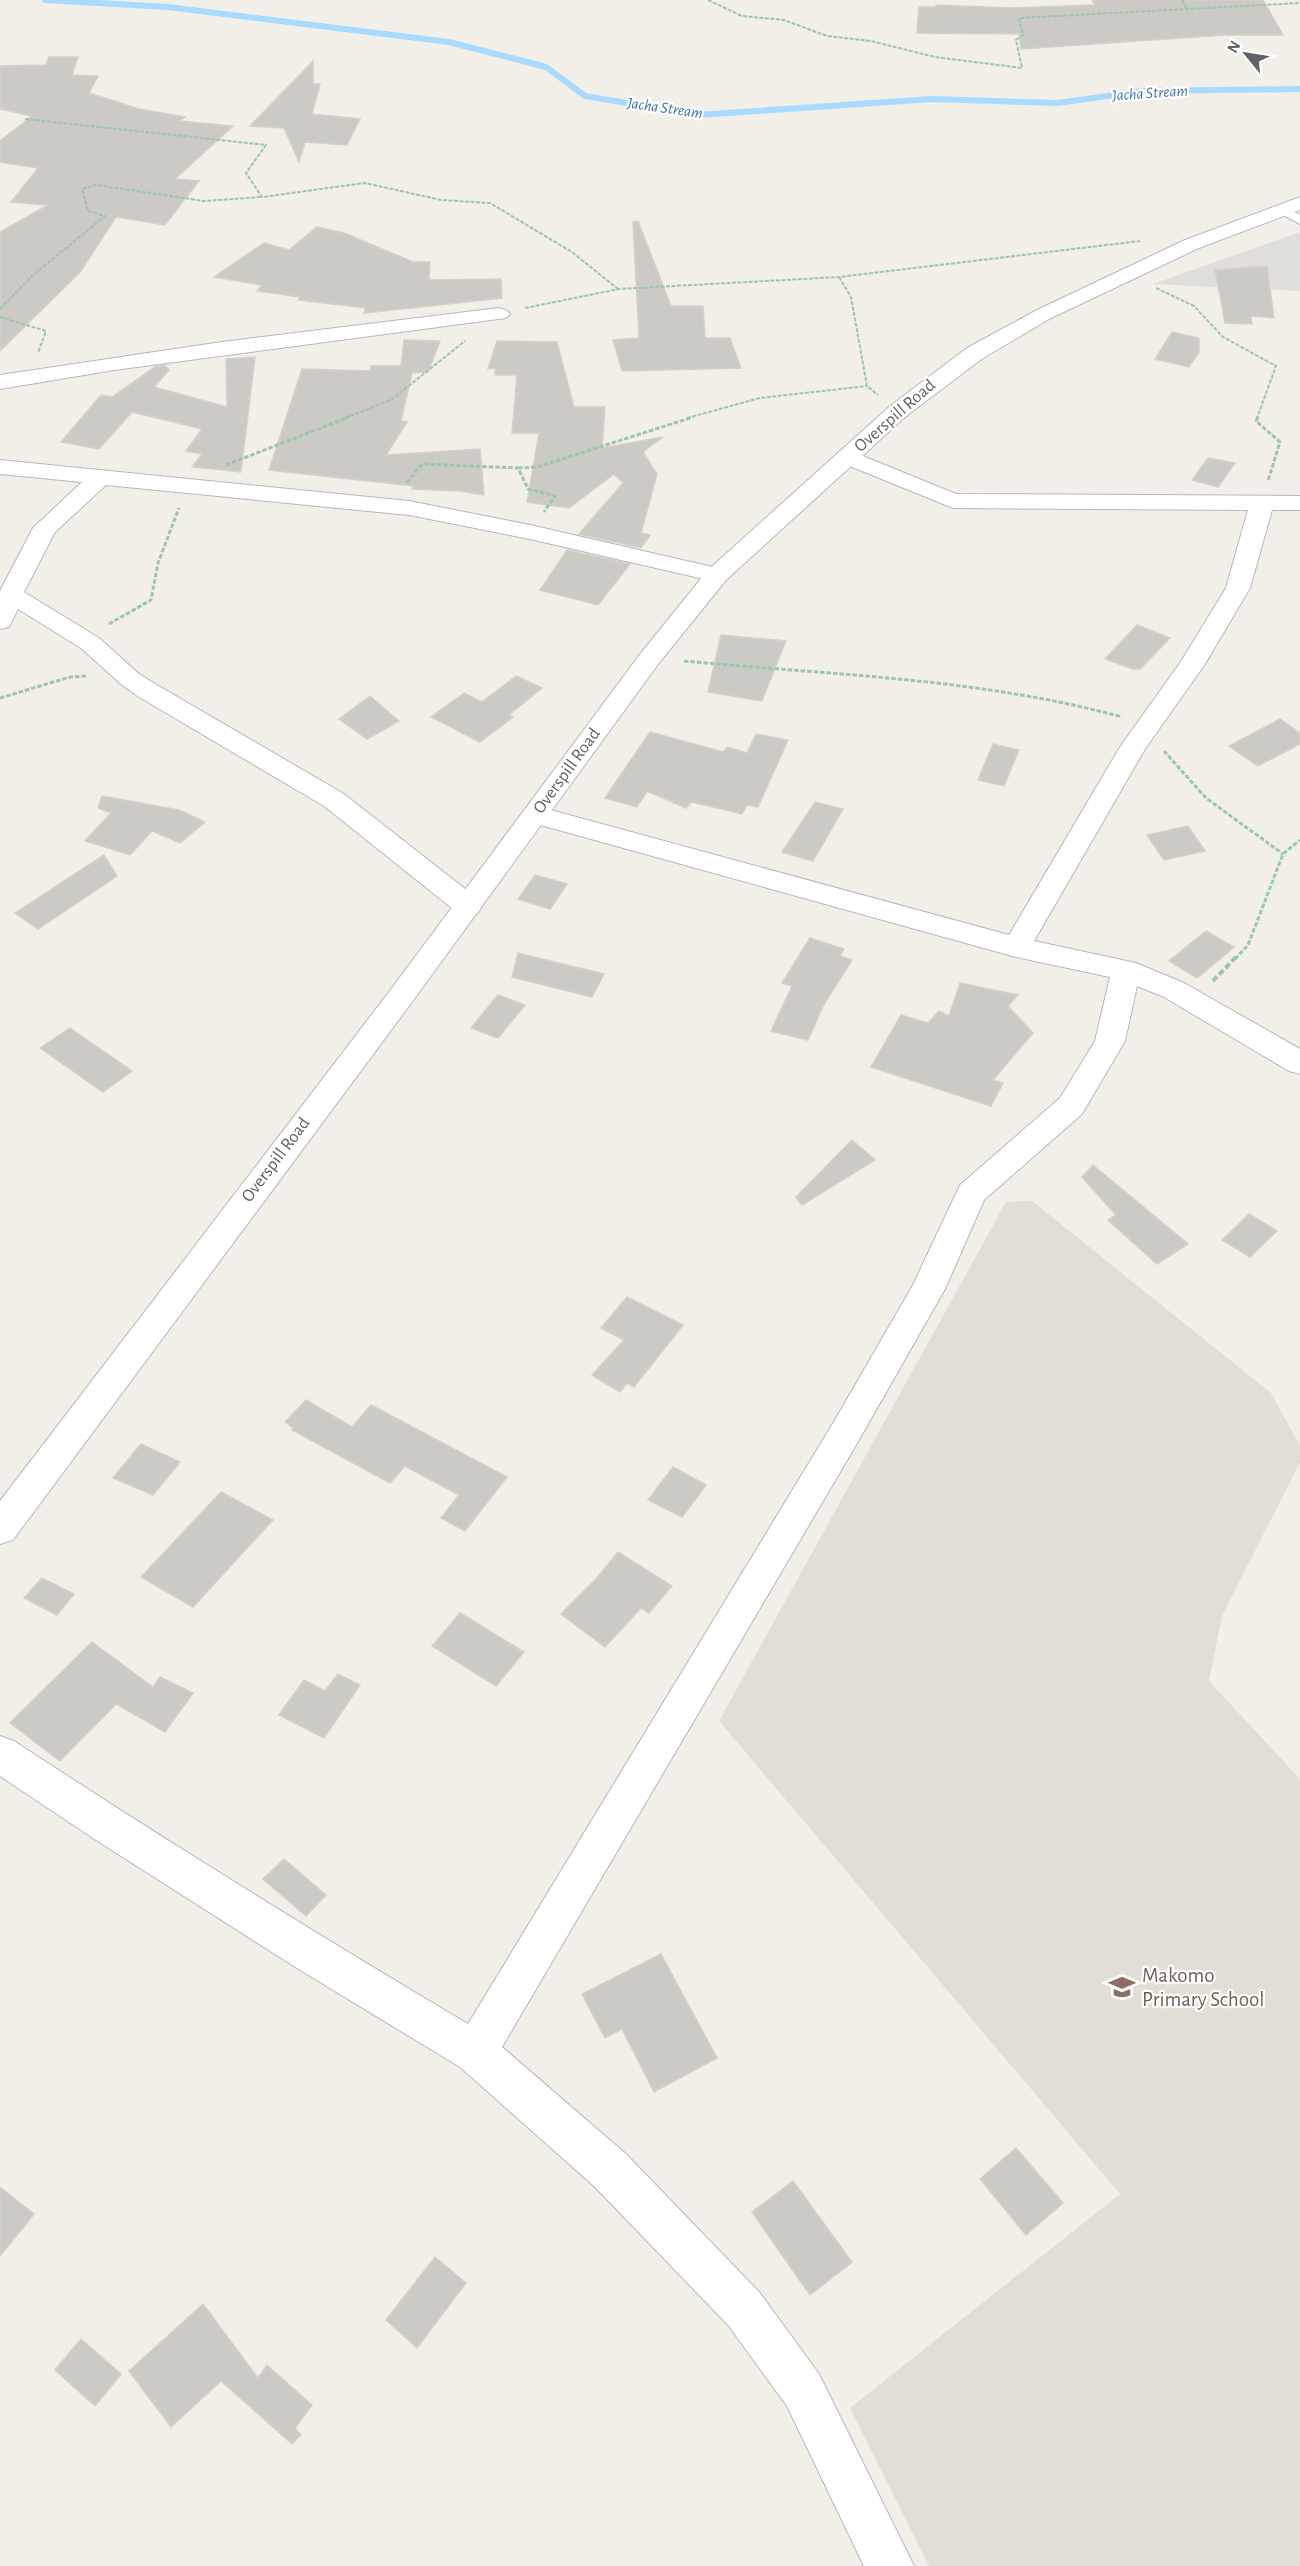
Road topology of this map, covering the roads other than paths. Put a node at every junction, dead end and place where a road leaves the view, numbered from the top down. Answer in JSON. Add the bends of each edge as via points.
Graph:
{"nodes":[{"id":1,"x":1294,"y":211,"type":"edge"},
{"id":2,"x":499,"y":314,"type":"road end"},
{"id":3,"x":0,"y":382,"type":"edge"},
{"id":4,"x":848,"y":457,"type":"junction"},
{"id":5,"x":0,"y":467,"type":"edge"},
{"id":6,"x":101,"y":477,"type":"junction"},
{"id":7,"x":1262,"y":502,"type":"junction"},
{"id":8,"x":1300,"y":503,"type":"edge"},
{"id":9,"x":717,"y":575,"type":"junction"},
{"id":10,"x":12,"y":595,"type":"junction"},
{"id":11,"x":0,"y":622,"type":"edge"},
{"id":12,"x":536,"y":815,"type":"junction"},
{"id":13,"x":468,"y":906,"type":"junction"},
{"id":14,"x":1016,"y":947,"type":"junction"},
{"id":15,"x":1126,"y":970,"type":"junction"},
{"id":16,"x":1300,"y":1063,"type":"edge"},
{"id":17,"x":2,"y":1523,"type":"edge"},
{"id":18,"x":0,"y":1754,"type":"edge"},
{"id":19,"x":474,"y":2052,"type":"junction"},
{"id":20,"x":890,"y":2566,"type":"edge"}],
"edges":[{"from":1,"to":4,"type":"street","name":"Overspill Road","via":[[1192,243],[1053,309],[943,375]]},
{"from":2,"to":3,"type":"street","via":[[138,359]]},
{"from":4,"to":7,"type":"street","via":[[953,501]]},
{"from":4,"to":9,"type":"street","name":"Overspill Road"},
{"from":5,"to":6,"type":"street"},
{"from":6,"to":9,"type":"street","via":[[409,508]]},
{"from":6,"to":10,"type":"street","via":[[45,528]]},
{"from":7,"to":8,"type":"street"},
{"from":7,"to":14,"type":"street","via":[[1238,588],[1133,747]]},
{"from":9,"to":12,"type":"street","name":"Overspill Road","via":[[650,658]]},
{"from":10,"to":11,"type":"street"},
{"from":10,"to":13,"type":"street","via":[[90,643],[130,679],[334,800]]},
{"from":12,"to":13,"type":"street","name":"Overspill Road"},
{"from":12,"to":14,"type":"street"},
{"from":13,"to":17,"type":"street","name":"Overspill Road"},
{"from":14,"to":15,"type":"street"},
{"from":15,"to":16,"type":"street","via":[[1174,990]]},
{"from":15,"to":19,"type":"street","via":[[1110,1041],[1071,1106],[971,1193],[927,1289],[849,1426]]},
{"from":18,"to":19,"type":"street","via":[[112,1829]]},
{"from":19,"to":20,"type":"street","via":[[610,2170],[744,2309],[804,2390]]}]}
